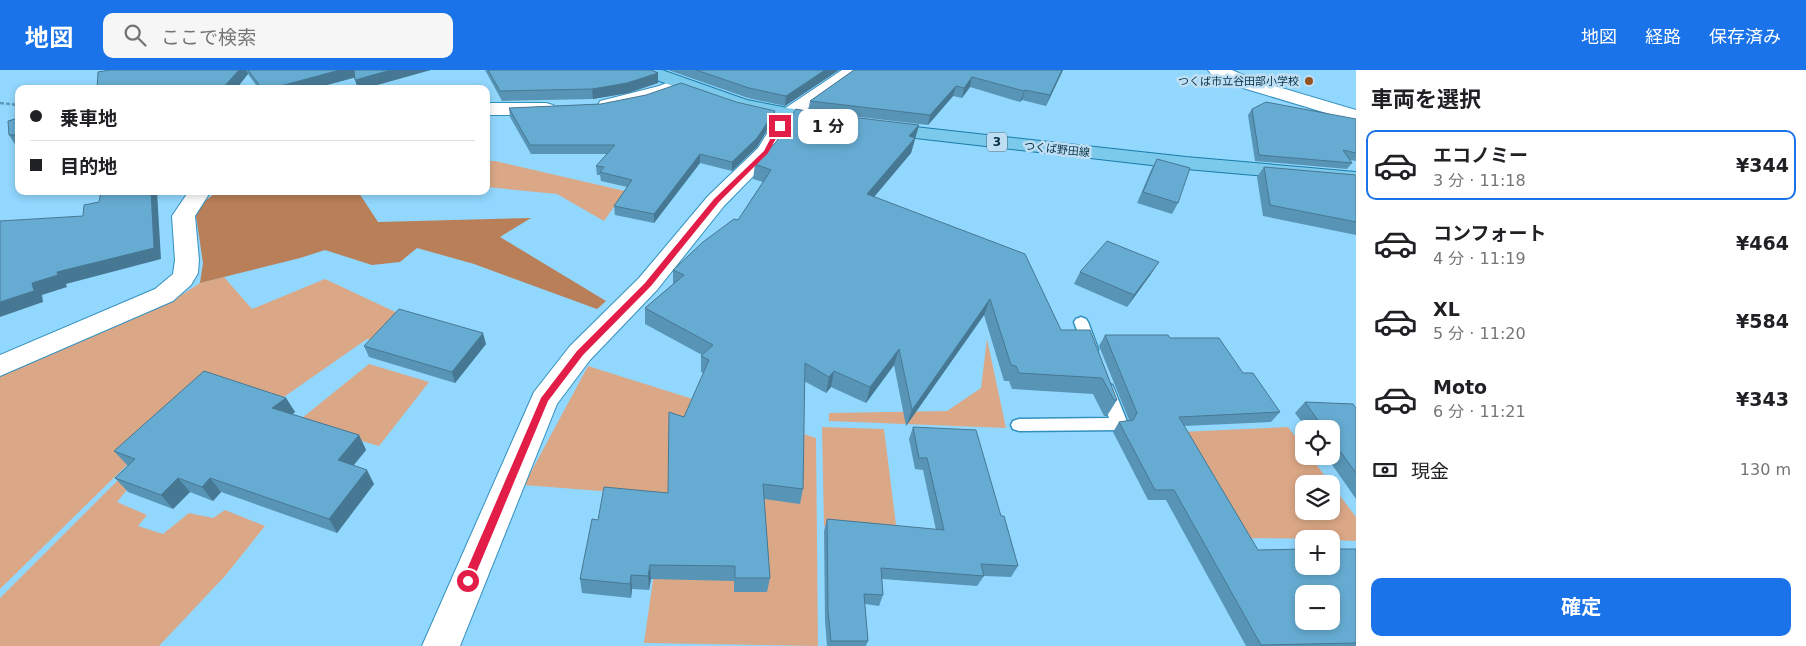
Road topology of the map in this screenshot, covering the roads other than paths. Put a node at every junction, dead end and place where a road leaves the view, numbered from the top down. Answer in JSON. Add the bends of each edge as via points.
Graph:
{"nodes":[{"id":1,"x":646,"y":70,"type":"edge"},
{"id":2,"x":1216,"y":70,"type":"edge"},
{"id":3,"x":841,"y":72,"type":"edge"},
{"id":4,"x":679,"y":83,"type":"junction"},
{"id":5,"x":589,"y":107,"type":"edge"},
{"id":6,"x":490,"y":109,"type":"edge"},
{"id":7,"x":562,"y":109,"type":"edge"},
{"id":8,"x":788,"y":115,"type":"junction"},
{"id":9,"x":1356,"y":116,"type":"edge"},
{"id":10,"x":1356,"y":178,"type":"edge"},
{"id":11,"x":197,"y":195,"type":"edge"},
{"id":12,"x":1080,"y":322,"type":"dead end"},
{"id":13,"x":1095,"y":360,"type":"edge"},
{"id":14,"x":0,"y":366,"type":"edge"},
{"id":15,"x":1102,"y":378,"type":"edge"},
{"id":16,"x":1018,"y":425,"type":"dead end"},
{"id":17,"x":441,"y":646,"type":"edge"}],
"edges":[{"from":1,"to":4,"type":"main road","name":"つくば野田線","number":"3"},
{"from":2,"to":9,"type":"street","via":[[1249,84]]},
{"from":3,"to":8,"type":"street"},
{"from":4,"to":5,"type":"street","via":[[666,90],[618,103]]},
{"from":4,"to":8,"type":"main road","name":"つくば野田線","number":"3","via":[[743,105]]},
{"from":6,"to":7,"type":"street"},
{"from":8,"to":10,"type":"main road","name":"つくば野田線","number":"3","via":[[1186,163]]},
{"from":8,"to":17,"type":"street","via":[[766,152],[716,201],[648,284],[580,353],[544,400]]},
{"from":11,"to":14,"type":"street","via":[[184,214],[184,242],[189,263],[180,284],[164,295]]},
{"from":12,"to":13,"type":"lane"},
{"from":15,"to":16,"type":"lane","via":[[1120,424]]}]}
